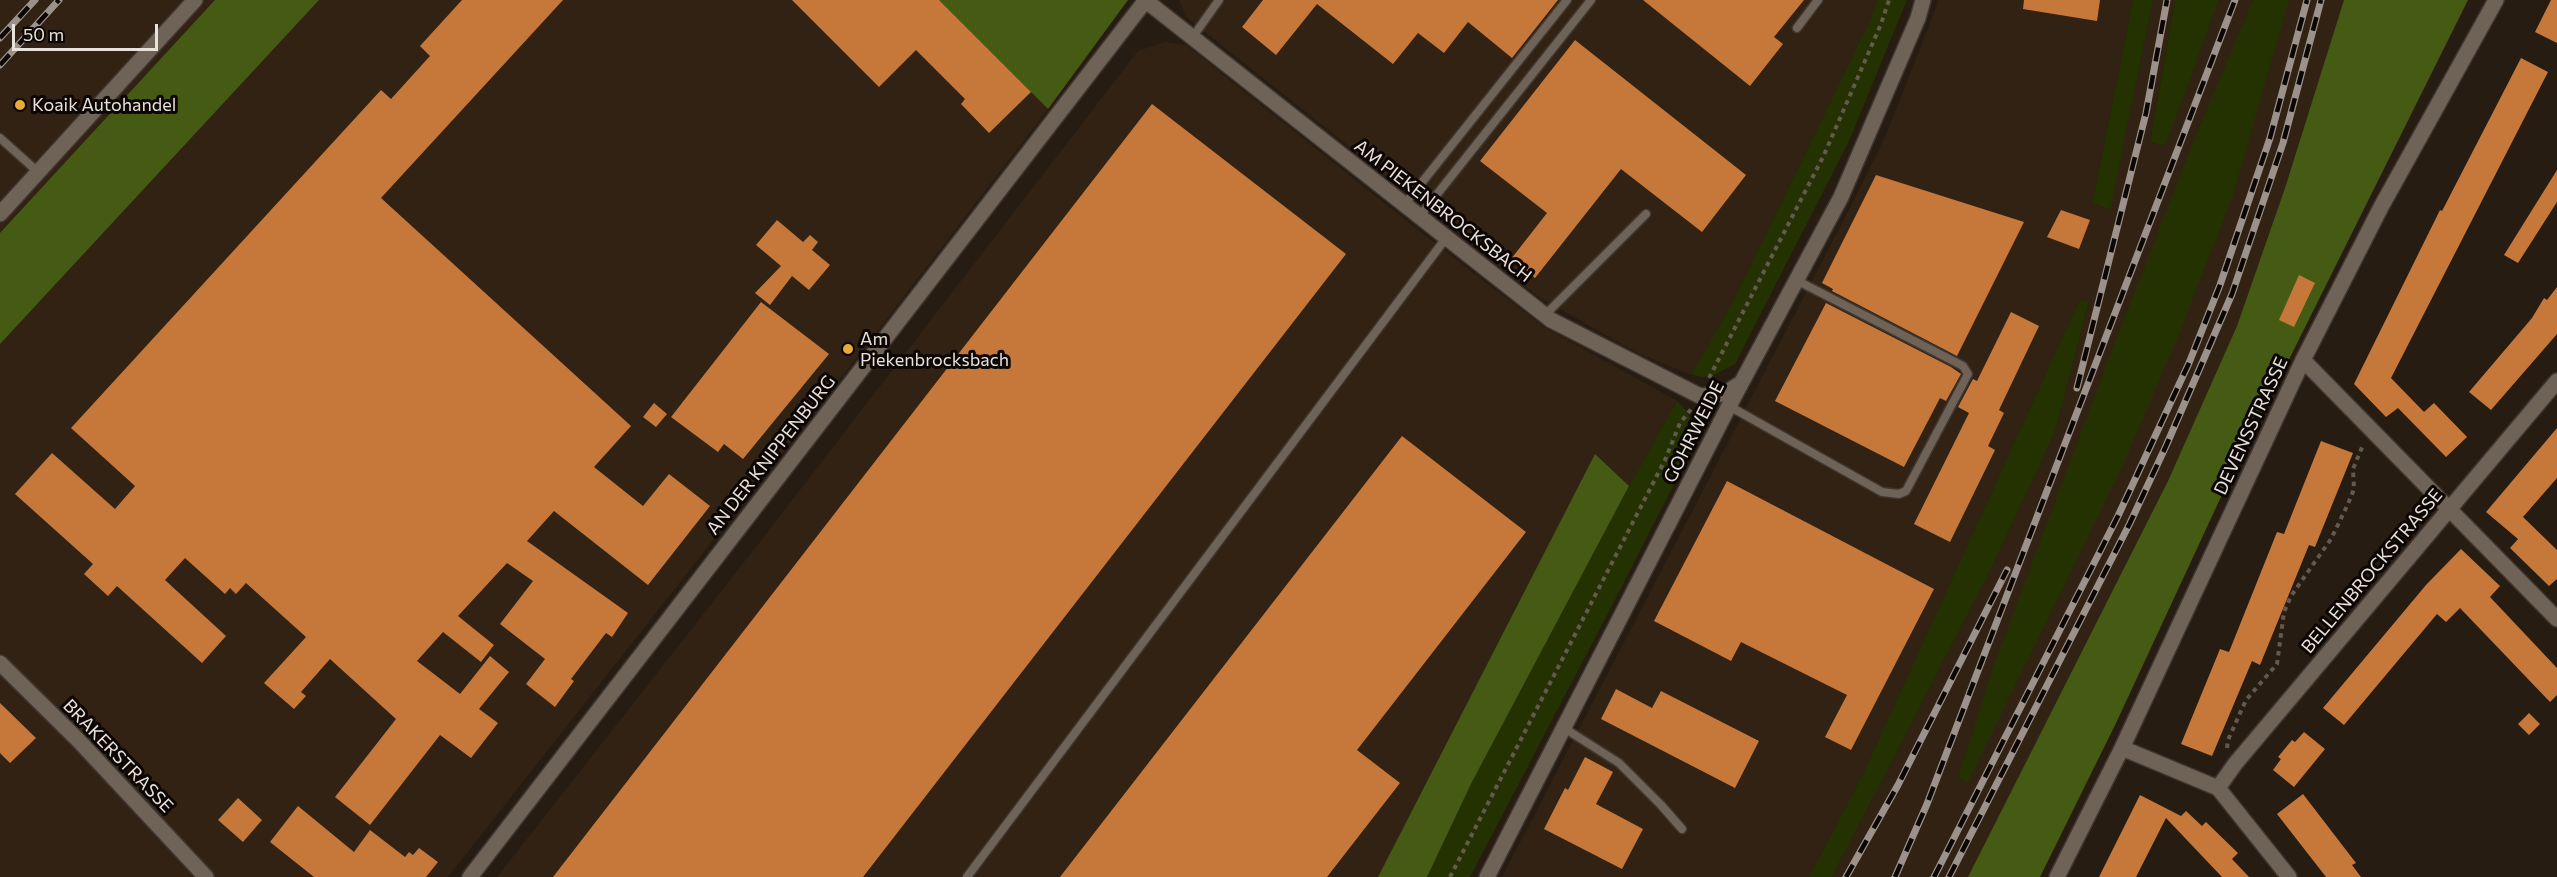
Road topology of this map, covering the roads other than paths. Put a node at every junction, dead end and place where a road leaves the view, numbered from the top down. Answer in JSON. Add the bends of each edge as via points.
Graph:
{"nodes":[{"id":1,"x":195,"y":0,"type":"edge"},
{"id":2,"x":1146,"y":0,"type":"edge"},
{"id":3,"x":1219,"y":0,"type":"edge"},
{"id":4,"x":1567,"y":0,"type":"edge"},
{"id":5,"x":1592,"y":0,"type":"edge"},
{"id":6,"x":1818,"y":0,"type":"edge"},
{"id":7,"x":1923,"y":0,"type":"edge"},
{"id":8,"x":2496,"y":0,"type":"edge"},
{"id":9,"x":1797,"y":28,"type":"dead end"},
{"id":10,"x":1192,"y":38,"type":"junction"},
{"id":11,"x":0,"y":138,"type":"edge"},
{"id":12,"x":38,"y":172,"type":"junction"},
{"id":13,"x":1403,"y":206,"type":"junction"},
{"id":14,"x":0,"y":214,"type":"edge"},
{"id":15,"x":1646,"y":214,"type":"dead end"},
{"id":16,"x":1419,"y":218,"type":"junction"},
{"id":17,"x":1446,"y":238,"type":"junction"},
{"id":18,"x":1796,"y":280,"type":"junction"},
{"id":19,"x":1545,"y":315,"type":"junction"},
{"id":20,"x":2303,"y":360,"type":"junction"},
{"id":21,"x":2557,"y":381,"type":"edge"},
{"id":22,"x":1741,"y":383,"type":"junction"},
{"id":23,"x":1729,"y":406,"type":"junction"},
{"id":24,"x":2450,"y":509,"type":"junction"},
{"id":25,"x":2557,"y":619,"type":"edge"},
{"id":26,"x":0,"y":663,"type":"edge"},
{"id":27,"x":1564,"y":728,"type":"junction"},
{"id":28,"x":2122,"y":748,"type":"junction"},
{"id":29,"x":2218,"y":788,"type":"junction"},
{"id":30,"x":1682,"y":829,"type":"dead end"},
{"id":31,"x":206,"y":877,"type":"edge"},
{"id":32,"x":470,"y":877,"type":"edge"},
{"id":33,"x":967,"y":877,"type":"edge"},
{"id":34,"x":1487,"y":877,"type":"edge"},
{"id":35,"x":2057,"y":877,"type":"edge"},
{"id":36,"x":2289,"y":877,"type":"edge"}],
"edges":[{"from":1,"to":12,"type":"street"},
{"from":2,"to":10,"type":"street","name":"AM PIEKENBROCKSBACH"},
{"from":2,"to":32,"type":"street","name":"AN DER KNIPPENBURG"},
{"from":3,"to":10,"type":"lane"},
{"from":4,"to":13,"type":"lane"},
{"from":5,"to":16,"type":"lane"},
{"from":6,"to":9,"type":"lane"},
{"from":7,"to":18,"type":"street","name":"GOHRWEIDE","via":[[1840,197]]},
{"from":8,"to":20,"type":"street","name":"DEVENSSTRASSE","via":[[2381,207]]},
{"from":10,"to":13,"type":"street","name":"AM PIEKENBROCKSBACH"},
{"from":11,"to":12,"type":"lane"},
{"from":12,"to":14,"type":"street"},
{"from":13,"to":16,"type":"street","name":"AM PIEKENBROCKSBACH"},
{"from":15,"to":19,"type":"lane"},
{"from":16,"to":17,"type":"street","name":"AM PIEKENBROCKSBACH"},
{"from":17,"to":19,"type":"street","name":"AM PIEKENBROCKSBACH"},
{"from":17,"to":33,"type":"lane"},
{"from":18,"to":22,"type":"street","name":"GOHRWEIDE"},
{"from":18,"to":23,"type":"lane","via":[[1963,366],[1968,374],[1906,490],[1899,494],[1882,492]]},
{"from":19,"to":22,"type":"street","name":"AM PIEKENBROCKSBACH","via":[[1700,396],[1724,394]]},
{"from":20,"to":24,"type":"street"},
{"from":20,"to":28,"type":"street","name":"DEVENSSTRASSE"},
{"from":21,"to":24,"type":"street","name":"BELLENBROCKSTRASSE"},
{"from":22,"to":23,"type":"street","name":"GOHRWEIDE"},
{"from":23,"to":27,"type":"street","name":"GOHRWEIDE"},
{"from":24,"to":25,"type":"street"},
{"from":24,"to":29,"type":"street","name":"BELLENBROCKSTRASSE"},
{"from":26,"to":31,"type":"street","name":"BRAKERSTRASSE"},
{"from":27,"to":30,"type":"lane","via":[[1619,763]]},
{"from":27,"to":34,"type":"street","name":"GOHRWEIDE"},
{"from":28,"to":29,"type":"street"},
{"from":28,"to":35,"type":"street","name":"DEVENSSTRASSE"},
{"from":29,"to":36,"type":"street"}]}
